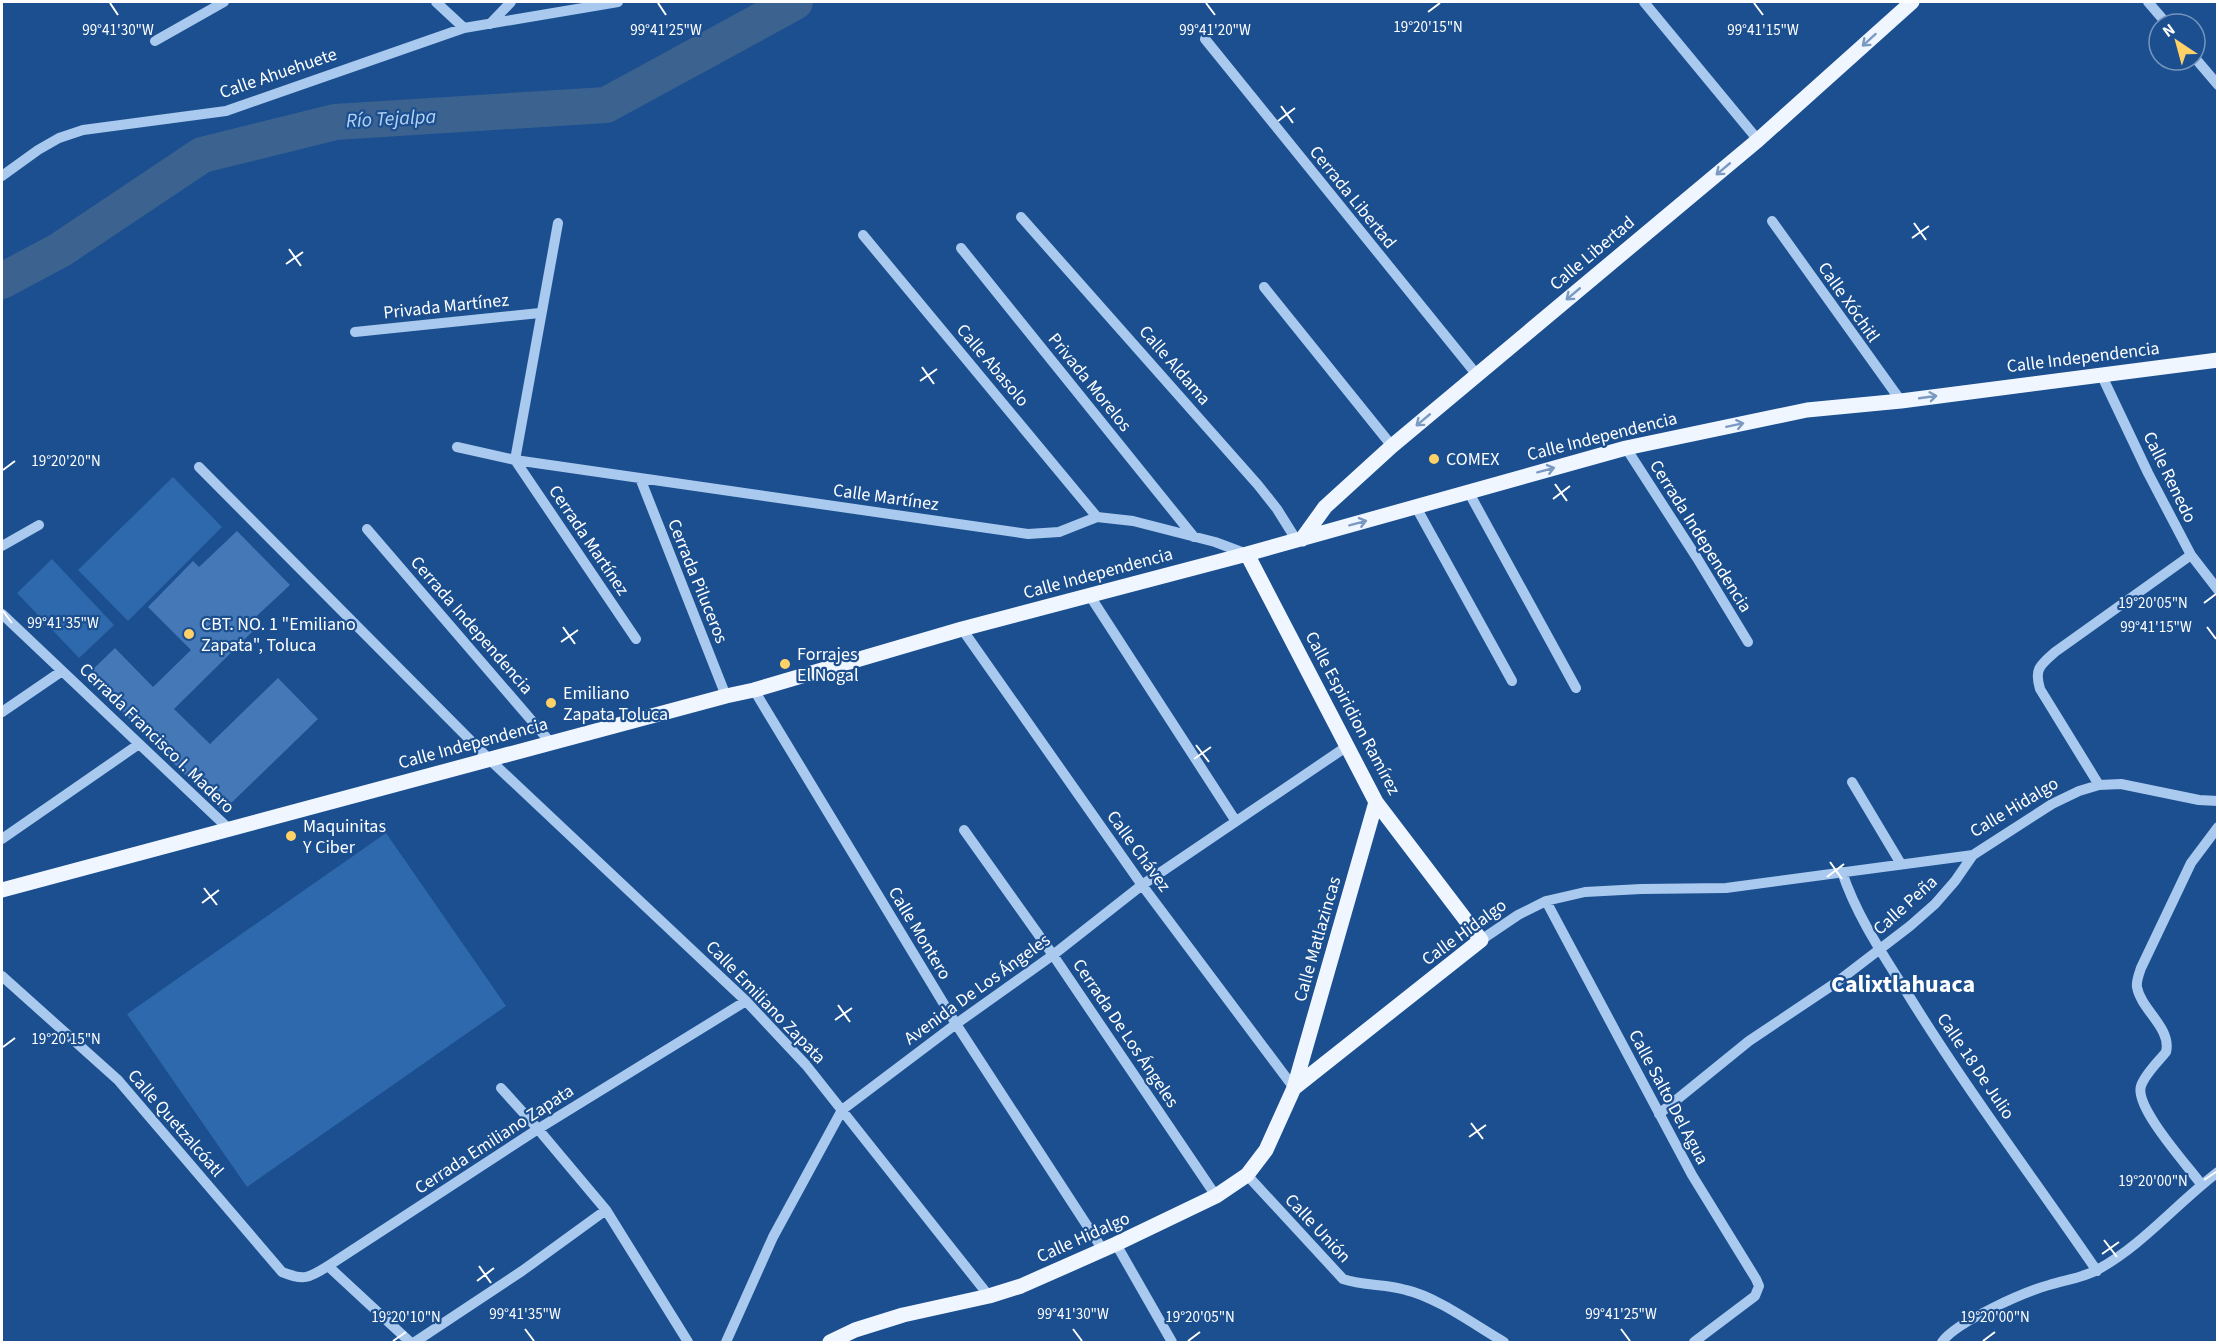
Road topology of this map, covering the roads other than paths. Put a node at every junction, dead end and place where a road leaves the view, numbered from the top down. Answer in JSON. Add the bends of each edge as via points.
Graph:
{"nodes":[{"id":1,"x":224,"y":2,"type":"edge"},
{"id":2,"x":436,"y":2,"type":"edge"},
{"id":3,"x":511,"y":2,"type":"edge"},
{"id":4,"x":618,"y":2,"type":"edge"},
{"id":5,"x":1644,"y":2,"type":"edge"},
{"id":6,"x":1912,"y":2,"type":"edge"},
{"id":7,"x":490,"y":24,"type":"junction"},
{"id":8,"x":464,"y":27,"type":"junction"},
{"id":9,"x":1205,"y":39,"type":"dead end"},
{"id":10,"x":155,"y":41,"type":"dead end"},
{"id":11,"x":2206,"y":72,"type":"edge"},
{"id":12,"x":2217,"y":85,"type":"edge"},
{"id":13,"x":1758,"y":140,"type":"junction"},
{"id":14,"x":2,"y":176,"type":"edge"},
{"id":15,"x":1021,"y":217,"type":"dead end"},
{"id":16,"x":1772,"y":221,"type":"dead end"},
{"id":17,"x":558,"y":223,"type":"dead end"},
{"id":18,"x":863,"y":235,"type":"dead end"},
{"id":19,"x":961,"y":248,"type":"dead end"},
{"id":20,"x":1264,"y":287,"type":"dead end"},
{"id":21,"x":540,"y":313,"type":"junction"},
{"id":22,"x":355,"y":332,"type":"dead end"},
{"id":23,"x":2217,"y":360,"type":"edge"},
{"id":24,"x":2101,"y":374,"type":"junction"},
{"id":25,"x":1477,"y":375,"type":"junction"},
{"id":26,"x":1901,"y":401,"type":"junction"},
{"id":27,"x":1392,"y":446,"type":"junction"},
{"id":28,"x":457,"y":447,"type":"dead end"},
{"id":29,"x":1626,"y":448,"type":"junction"},
{"id":30,"x":515,"y":460,"type":"junction"},
{"id":31,"x":199,"y":467,"type":"dead end"},
{"id":32,"x":640,"y":478,"type":"junction"},
{"id":33,"x":1468,"y":491,"type":"junction"},
{"id":34,"x":1416,"y":507,"type":"junction"},
{"id":35,"x":1097,"y":517,"type":"junction"},
{"id":36,"x":39,"y":525,"type":"dead end"},
{"id":37,"x":367,"y":530,"type":"dead end"},
{"id":38,"x":1194,"y":537,"type":"junction"},
{"id":39,"x":1299,"y":540,"type":"junction"},
{"id":40,"x":2,"y":546,"type":"edge"},
{"id":41,"x":1247,"y":554,"type":"junction"},
{"id":42,"x":2191,"y":555,"type":"junction"},
{"id":43,"x":2217,"y":590,"type":"edge"},
{"id":44,"x":1090,"y":596,"type":"junction"},
{"id":45,"x":2,"y":614,"type":"edge"},
{"id":46,"x":962,"y":629,"type":"junction"},
{"id":47,"x":636,"y":639,"type":"dead end"},
{"id":48,"x":1748,"y":642,"type":"dead end"},
{"id":49,"x":62,"y":671,"type":"junction"},
{"id":50,"x":1512,"y":681,"type":"dead end"},
{"id":51,"x":1576,"y":688,"type":"dead end"},
{"id":52,"x":754,"y":690,"type":"junction"},
{"id":53,"x":726,"y":696,"type":"junction"},
{"id":54,"x":2,"y":712,"type":"edge"},
{"id":55,"x":551,"y":742,"type":"junction"},
{"id":56,"x":139,"y":744,"type":"junction"},
{"id":57,"x":1346,"y":747,"type":"junction"},
{"id":58,"x":489,"y":759,"type":"junction"},
{"id":59,"x":1852,"y":782,"type":"dead end"},
{"id":60,"x":2099,"y":785,"type":"junction"},
{"id":61,"x":2217,"y":801,"type":"edge"},
{"id":62,"x":1376,"y":802,"type":"junction"},
{"id":63,"x":1235,"y":820,"type":"junction"},
{"id":64,"x":2217,"y":827,"type":"edge"},
{"id":65,"x":228,"y":829,"type":"junction"},
{"id":66,"x":964,"y":831,"type":"dead end"},
{"id":67,"x":2,"y":839,"type":"edge"},
{"id":68,"x":1973,"y":855,"type":"junction"},
{"id":69,"x":1901,"y":864,"type":"junction"},
{"id":70,"x":1842,"y":872,"type":"junction"},
{"id":71,"x":1142,"y":885,"type":"junction"},
{"id":72,"x":2,"y":890,"type":"edge"},
{"id":73,"x":1546,"y":901,"type":"junction"},
{"id":74,"x":1481,"y":940,"type":"junction"},
{"id":75,"x":1880,"y":950,"type":"junction"},
{"id":76,"x":1053,"y":955,"type":"junction"},
{"id":77,"x":2,"y":976,"type":"edge"},
{"id":78,"x":746,"y":1001,"type":"junction"},
{"id":79,"x":956,"y":1024,"type":"junction"},
{"id":80,"x":501,"y":1088,"type":"dead end"},
{"id":81,"x":1294,"y":1088,"type":"junction"},
{"id":82,"x":842,"y":1110,"type":"junction"},
{"id":83,"x":1659,"y":1114,"type":"junction"},
{"id":84,"x":538,"y":1129,"type":"junction"},
{"id":85,"x":2217,"y":1172,"type":"edge"},
{"id":86,"x":1247,"y":1175,"type":"junction"},
{"id":87,"x":2201,"y":1184,"type":"junction"},
{"id":88,"x":1216,"y":1196,"type":"junction"},
{"id":89,"x":606,"y":1210,"type":"junction"},
{"id":90,"x":1109,"y":1247,"type":"junction"},
{"id":91,"x":265,"y":1251,"type":"joint"},
{"id":92,"x":328,"y":1266,"type":"junction"},
{"id":93,"x":2097,"y":1270,"type":"junction"},
{"id":94,"x":989,"y":1296,"type":"junction"},
{"id":95,"x":410,"y":1342,"type":"edge"},
{"id":96,"x":415,"y":1342,"type":"edge"},
{"id":97,"x":688,"y":1342,"type":"edge"},
{"id":98,"x":726,"y":1342,"type":"edge"},
{"id":99,"x":830,"y":1342,"type":"edge"},
{"id":100,"x":1172,"y":1342,"type":"edge"},
{"id":101,"x":1504,"y":1342,"type":"edge"},
{"id":102,"x":1694,"y":1342,"type":"edge"},
{"id":103,"x":1942,"y":1342,"type":"edge"}],
"edges":[{"from":1,"to":10,"type":"street"},
{"from":2,"to":8,"type":"street"},
{"from":3,"to":7,"type":"street"},
{"from":4,"to":7,"type":"street","name":"Calle Ahuehuete"},
{"from":5,"to":13,"type":"street"},
{"from":6,"to":13,"type":"main road","name":"Calle Libertad","one_way":true},
{"from":7,"to":8,"type":"street","name":"Calle Ahuehuete"},
{"from":8,"to":14,"type":"street","name":"Calle Ahuehuete","via":[[226,111],[83,130],[59,138]]},
{"from":9,"to":25,"type":"street","name":"Cerrada Libertad"},
{"from":11,"to":12,"type":"street"},
{"from":13,"to":25,"type":"main road","name":"Calle Libertad","one_way":true},
{"from":15,"to":39,"type":"street","name":"Calle Aldama","via":[[1258,485]]},
{"from":16,"to":26,"type":"street","name":"Calle Xóchitl"},
{"from":17,"to":21,"type":"street"},
{"from":18,"to":35,"type":"street","name":"Calle Abasolo"},
{"from":19,"to":38,"type":"street","name":"Privada Morelos"},
{"from":20,"to":27,"type":"street"},
{"from":21,"to":22,"type":"street","name":"Privada Martínez"},
{"from":21,"to":30,"type":"street"},
{"from":23,"to":24,"type":"main road","name":"Calle Independencia"},
{"from":26,"to":24,"type":"main road","name":"Calle Independencia","one_way":true},
{"from":24,"to":42,"type":"street","name":"Calle Renedo"},
{"from":25,"to":27,"type":"main road","name":"Calle Libertad","one_way":true},
{"from":29,"to":26,"type":"main road","name":"Calle Independencia","one_way":true,"via":[[1807,410]]},
{"from":27,"to":39,"type":"main road","name":"Calle Libertad","via":[[1325,507]]},
{"from":28,"to":30,"type":"street"},
{"from":33,"to":29,"type":"main road","name":"Calle Independencia","one_way":true},
{"from":29,"to":48,"type":"street","name":"Cerrada Independencia"},
{"from":30,"to":32,"type":"street","name":"Calle Martínez"},
{"from":30,"to":47,"type":"street","name":"Cerrada Martínez"},
{"from":31,"to":58,"type":"street","name":"Calle Emiliano Zapata"},
{"from":32,"to":35,"type":"street","name":"Calle Martínez","via":[[1028,534],[1059,532]]},
{"from":32,"to":53,"type":"street","name":"Cerrada Piluceros"},
{"from":33,"to":34,"type":"main road","name":"Calle Independencia"},
{"from":33,"to":51,"type":"street"},
{"from":39,"to":34,"type":"main road","name":"Calle Independencia","one_way":true},
{"from":34,"to":50,"type":"street"},
{"from":35,"to":38,"type":"street","name":"Calle Martínez","via":[[1134,521]]},
{"from":36,"to":40,"type":"street"},
{"from":37,"to":55,"type":"street","name":"Cerrada Independencia"},
{"from":38,"to":41,"type":"street","name":"Calle Martínez"},
{"from":39,"to":41,"type":"main road","name":"Calle Independencia"},
{"from":41,"to":44,"type":"main road","name":"Calle Independencia"},
{"from":41,"to":57,"type":"main road","name":"Calle Espiridion Ramírez"},
{"from":42,"to":43,"type":"street","name":"Calle Renedo"},
{"from":42,"to":60,"type":"street","via":[[2040,665],[2036,676],[2040,689]]},
{"from":44,"to":46,"type":"main road","name":"Calle Independencia"},
{"from":44,"to":63,"type":"street"},
{"from":45,"to":49,"type":"street","name":"Cerrada Francisco I. Madero"},
{"from":46,"to":52,"type":"main road","name":"Calle Independencia"},
{"from":46,"to":71,"type":"street","name":"Calle Chávez"},
{"from":49,"to":54,"type":"street","name":"Cerrada Francisco I. Madero"},
{"from":49,"to":56,"type":"street","name":"Cerrada Francisco I. Madero"},
{"from":52,"to":53,"type":"main road","name":"Calle Independencia"},
{"from":52,"to":79,"type":"street","name":"Calle Montero"},
{"from":53,"to":55,"type":"main road","name":"Calle Independencia"},
{"from":55,"to":58,"type":"main road","name":"Calle Independencia"},
{"from":56,"to":65,"type":"street","name":"Cerrada Francisco I. Madero"},
{"from":56,"to":67,"type":"street"},
{"from":57,"to":62,"type":"main road","name":"Calle Espiridion Ramírez"},
{"from":57,"to":63,"type":"street","name":"Avenida De Los Ángeles"},
{"from":58,"to":65,"type":"main road","name":"Calle Independencia"},
{"from":58,"to":78,"type":"street","name":"Calle Emiliano Zapata"},
{"from":59,"to":69,"type":"street"},
{"from":60,"to":61,"type":"street","name":"Calle Hidalgo","via":[[2121,784]]},
{"from":60,"to":68,"type":"street","name":"Calle Hidalgo","via":[[2052,804]]},
{"from":62,"to":74,"type":"main road","name":"Calle Espiridion Ramírez"},
{"from":62,"to":81,"type":"main road","name":"Calle Matlazincas"},
{"from":63,"to":71,"type":"street","name":"Avenida De Los Ángeles"},
{"from":64,"to":87,"type":"street","via":[[2191,863],[2137,981],[2168,1047],[2144,1080],[2140,1098]]},
{"from":65,"to":72,"type":"main road","name":"Calle Independencia"},
{"from":66,"to":76,"type":"street","name":"Cerrada De Los Ángeles"},
{"from":68,"to":69,"type":"street","name":"Calle Hidalgo"},
{"from":68,"to":75,"type":"street","name":"Calle Peña","via":[[1935,904]]},
{"from":69,"to":70,"type":"street","name":"Calle Hidalgo"},
{"from":70,"to":73,"type":"street","name":"Calle Hidalgo","via":[[1726,888],[1585,892]]},
{"from":70,"to":75,"type":"street","name":"Calle 18 De Julio"},
{"from":71,"to":76,"type":"street","name":"Avenida De Los Ángeles"},
{"from":71,"to":81,"type":"street","name":"Calle Chávez"},
{"from":73,"to":74,"type":"street","name":"Calle Hidalgo"},
{"from":73,"to":83,"type":"street","name":"Calle Salto Del Agua"},
{"from":74,"to":81,"type":"main road","name":"Calle Hidalgo"},
{"from":75,"to":83,"type":"street","name":"Calle Peña","via":[[1749,1041]]},
{"from":75,"to":93,"type":"street","name":"Calle 18 De Julio","via":[[1960,1075]]},
{"from":76,"to":79,"type":"street","name":"Avenida De Los Ángeles"},
{"from":76,"to":88,"type":"street","name":"Cerrada De Los Ángeles"},
{"from":77,"to":91,"type":"street","name":"Calle Quetzalcóatl","via":[[118,1080]]},
{"from":78,"to":82,"type":"street","name":"Calle Emiliano Zapata"},
{"from":78,"to":84,"type":"street","name":"Cerrada Emiliano Zapata"},
{"from":79,"to":82,"type":"street","name":"Avenida De Los Ángeles"},
{"from":79,"to":90,"type":"street","name":"Calle Montero"},
{"from":80,"to":84,"type":"street"},
{"from":81,"to":86,"type":"main road","name":"Calle Hidalgo","via":[[1266,1150]]},
{"from":82,"to":94,"type":"street","name":"Calle Emiliano Zapata"},
{"from":82,"to":98,"type":"street","name":"Avenida De Los Ángeles","via":[[773,1237]]},
{"from":83,"to":102,"type":"street","name":"Calle Salto Del Agua","via":[[1759,1286],[1755,1296]]},
{"from":84,"to":89,"type":"street"},
{"from":84,"to":92,"type":"street","name":"Cerrada Emiliano Zapata"},
{"from":85,"to":87,"type":"street"},
{"from":86,"to":88,"type":"main road","name":"Calle Hidalgo"},
{"from":86,"to":101,"type":"street","name":"Calle Unión","via":[[1342,1279],[1422,1295]]},
{"from":87,"to":93,"type":"street","via":[[2125,1252]]},
{"from":88,"to":90,"type":"main road","name":"Calle Hidalgo"},
{"from":89,"to":96,"type":"street"},
{"from":89,"to":97,"type":"street"},
{"from":90,"to":94,"type":"main road","name":"Calle Hidalgo"},
{"from":90,"to":100,"type":"street","name":"Calle Montero"},
{"from":91,"to":92,"type":"street","name":"Cerrada Emiliano Zapata","via":[[282,1272],[296,1278],[309,1278]]},
{"from":92,"to":95,"type":"street"},
{"from":93,"to":103,"type":"street","via":[[2031,1291],[1968,1321]]},
{"from":94,"to":99,"type":"main road","name":"Calle Hidalgo","via":[[903,1315]]}]}
